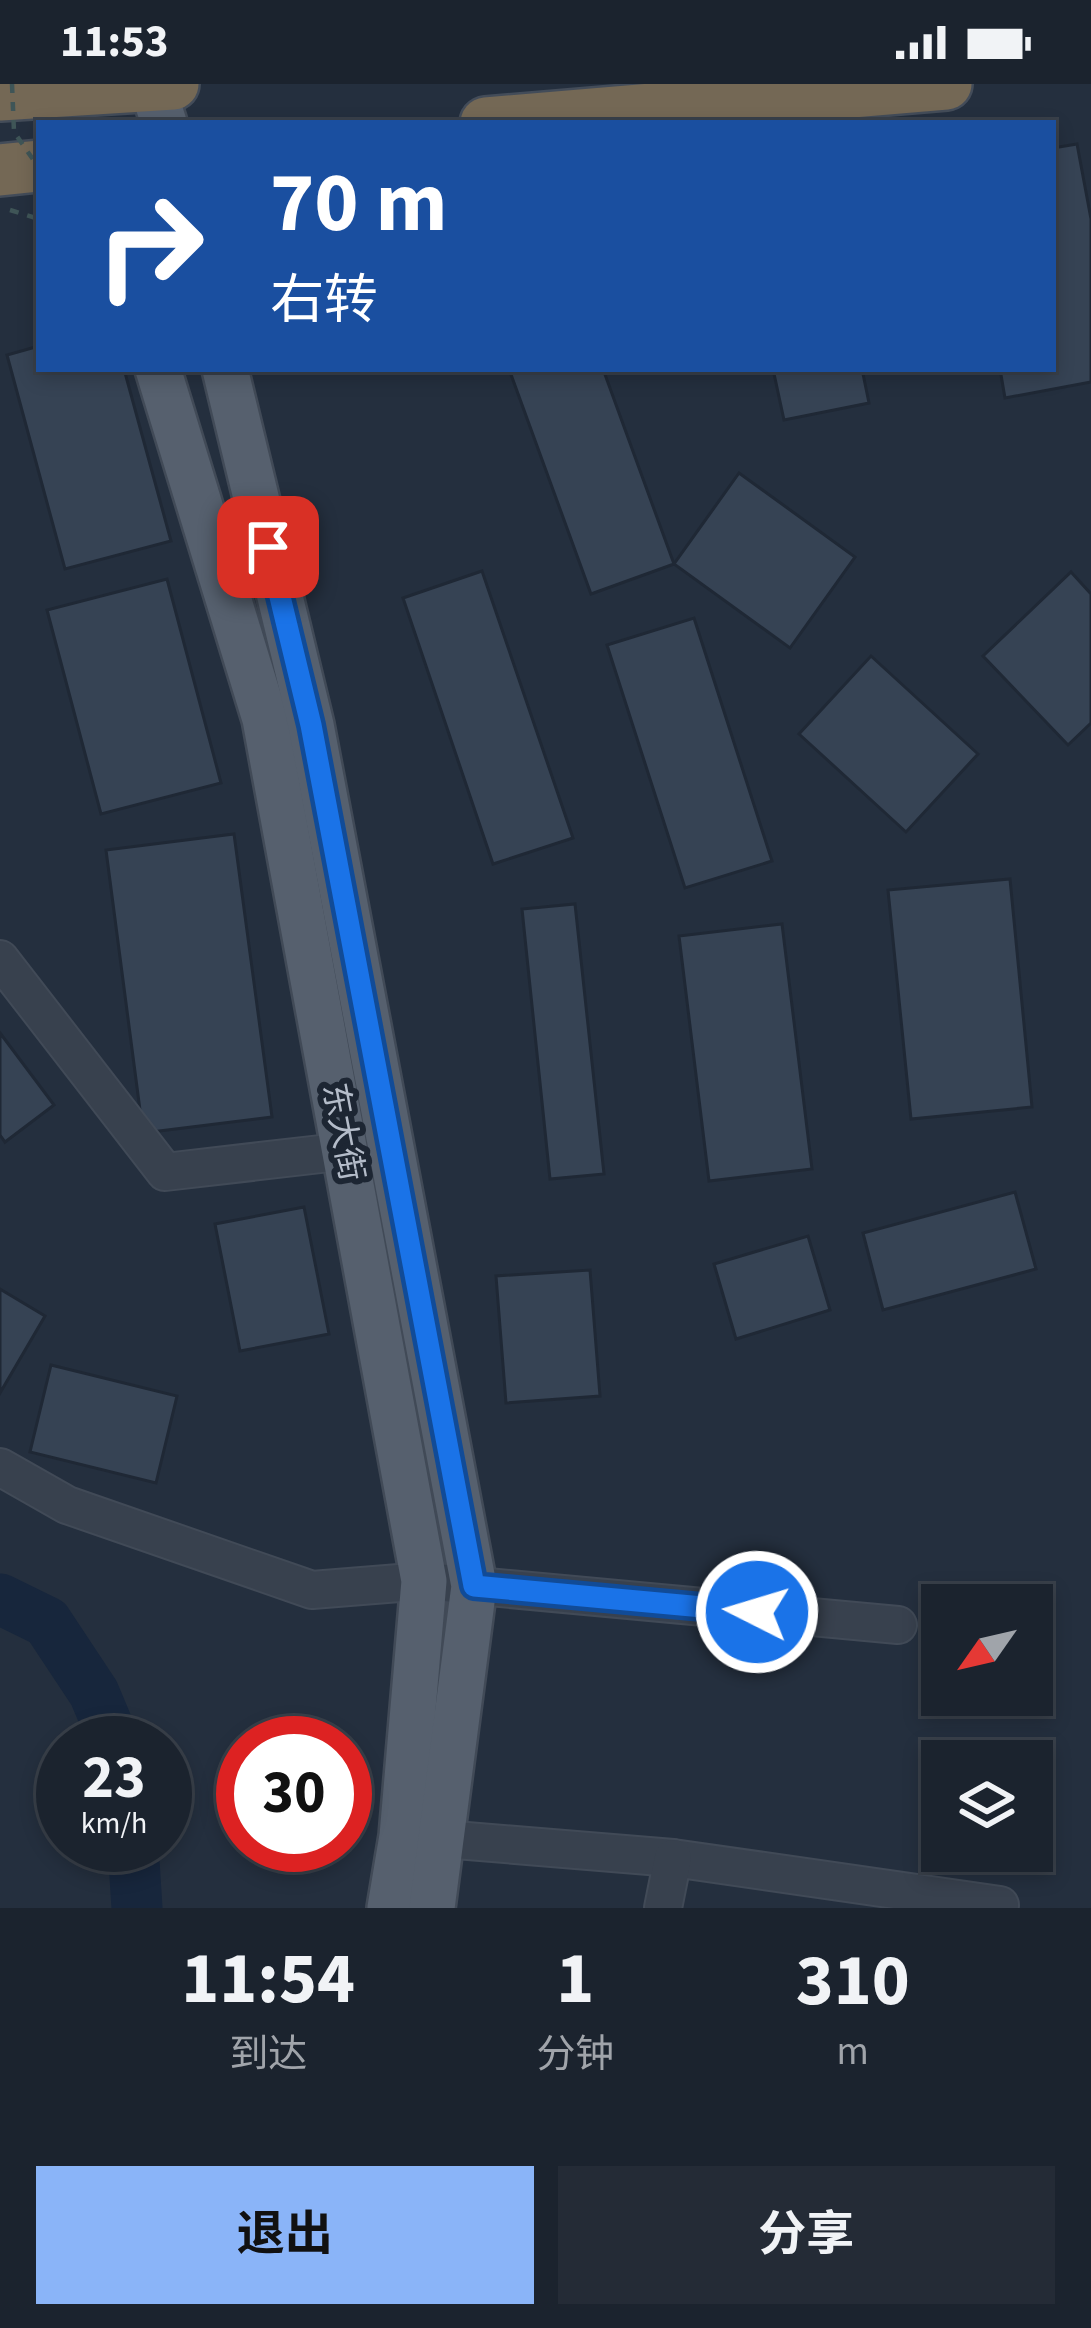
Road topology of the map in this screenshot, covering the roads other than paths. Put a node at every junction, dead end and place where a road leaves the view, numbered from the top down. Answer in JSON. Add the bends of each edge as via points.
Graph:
{"nodes":[{"id":1,"x":946,"y":84,"type":"edge"},
{"id":2,"x":160,"y":94,"type":"edge"},
{"id":3,"x":0,"y":95,"type":"edge"},
{"id":4,"x":70,"y":99,"type":"edge"},
{"id":5,"x":521,"y":120,"type":"edge"},
{"id":6,"x":36,"y":167,"type":"edge"},
{"id":7,"x":0,"y":170,"type":"edge"},
{"id":8,"x":159,"y":372,"type":"edge"},
{"id":9,"x":226,"y":372,"type":"edge"},
{"id":10,"x":0,"y":959,"type":"edge"},
{"id":11,"x":346,"y":1150,"type":"junction"},
{"id":12,"x":0,"y":1467,"type":"edge"},
{"id":13,"x":424,"y":1581,"type":"junction"},
{"id":14,"x":474,"y":1586,"type":"junction"},
{"id":15,"x":898,"y":1625,"type":"dead end"},
{"id":16,"x":422,"y":1838,"type":"junction"},
{"id":17,"x":674,"y":1858,"type":"junction"},
{"id":18,"x":390,"y":1908,"type":"edge"},
{"id":19,"x":432,"y":1908,"type":"edge"},
{"id":20,"x":663,"y":1908,"type":"edge"},
{"id":21,"x":996,"y":1908,"type":"edge"}],
"edges":[{"from":1,"to":5,"type":"highway"},
{"from":2,"to":4,"type":"highway"},
{"from":3,"to":4,"type":"highway"},
{"from":6,"to":7,"type":"highway"},
{"from":8,"to":11,"type":"main road","name":"东大街","via":[[265,719]]},
{"from":9,"to":14,"type":"main road","via":[[311,725]]},
{"from":10,"to":11,"type":"street","via":[[165,1172]]},
{"from":11,"to":13,"type":"main road","name":"东大街"},
{"from":12,"to":13,"type":"street","via":[[68,1505],[312,1590]]},
{"from":13,"to":14,"type":"street"},
{"from":13,"to":16,"type":"main road","name":"东大街"},
{"from":14,"to":15,"type":"street"},
{"from":14,"to":16,"type":"main road"},
{"from":16,"to":17,"type":"street"},
{"from":16,"to":18,"type":"main road","name":"东大街"},
{"from":16,"to":19,"type":"main road"},
{"from":17,"to":20,"type":"street"},
{"from":17,"to":21,"type":"street"}]}
